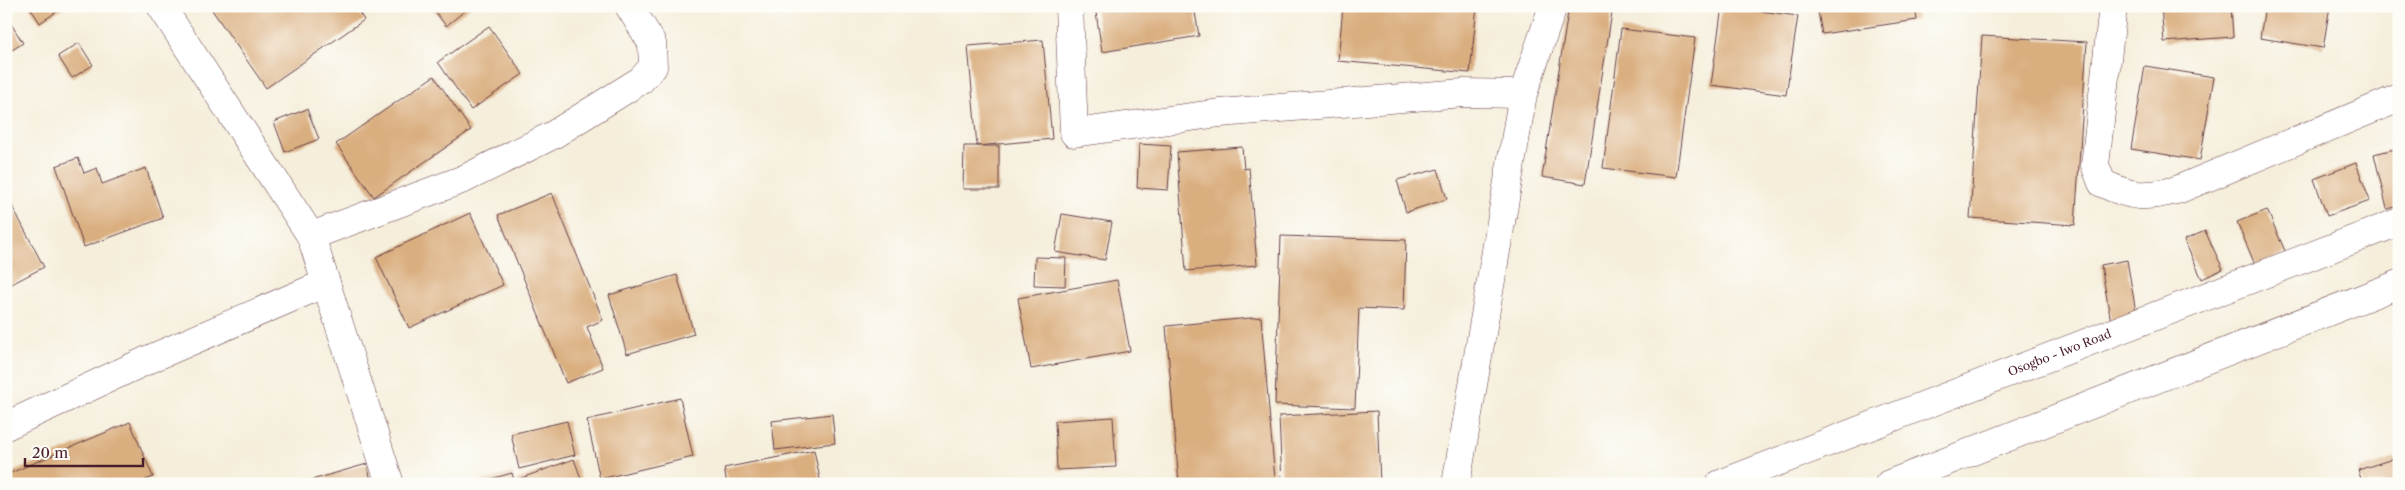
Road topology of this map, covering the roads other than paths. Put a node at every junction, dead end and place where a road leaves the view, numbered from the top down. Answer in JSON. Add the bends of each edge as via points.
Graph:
{"nodes":[{"id":1,"x":161,"y":6,"type":"edge"},
{"id":2,"x":629,"y":6,"type":"edge"},
{"id":3,"x":1068,"y":6,"type":"edge"},
{"id":4,"x":1553,"y":6,"type":"edge"},
{"id":5,"x":2113,"y":6,"type":"edge"},
{"id":6,"x":1523,"y":94,"type":"junction"},
{"id":7,"x":2399,"y":98,"type":"edge"},
{"id":8,"x":2399,"y":222,"type":"edge"},
{"id":9,"x":311,"y":236,"type":"junction"},
{"id":10,"x":326,"y":283,"type":"junction"},
{"id":11,"x":2399,"y":284,"type":"edge"},
{"id":12,"x":6,"y":426,"type":"edge"},
{"id":13,"x":390,"y":484,"type":"edge"},
{"id":14,"x":1456,"y":484,"type":"edge"},
{"id":15,"x":1720,"y":484,"type":"edge"},
{"id":16,"x":1889,"y":484,"type":"edge"}],
"edges":[{"from":1,"to":9,"type":"street"},
{"from":2,"to":9,"type":"street","via":[[652,43],[653,66],[641,80],[552,135],[464,180]]},
{"from":3,"to":6,"type":"street","via":[[1074,133],[1220,113],[1463,93]]},
{"from":4,"to":6,"type":"street"},
{"from":5,"to":7,"type":"street","via":[[2096,165],[2102,183],[2121,192],[2149,197],[2177,190]]},
{"from":6,"to":14,"type":"street"},
{"from":8,"to":15,"type":"street","name":"Osogbo - Iwo Road"},
{"from":9,"to":10,"type":"street"},
{"from":10,"to":12,"type":"street","via":[[152,358]]},
{"from":10,"to":13,"type":"street"},
{"from":11,"to":16,"type":"street"}]}
